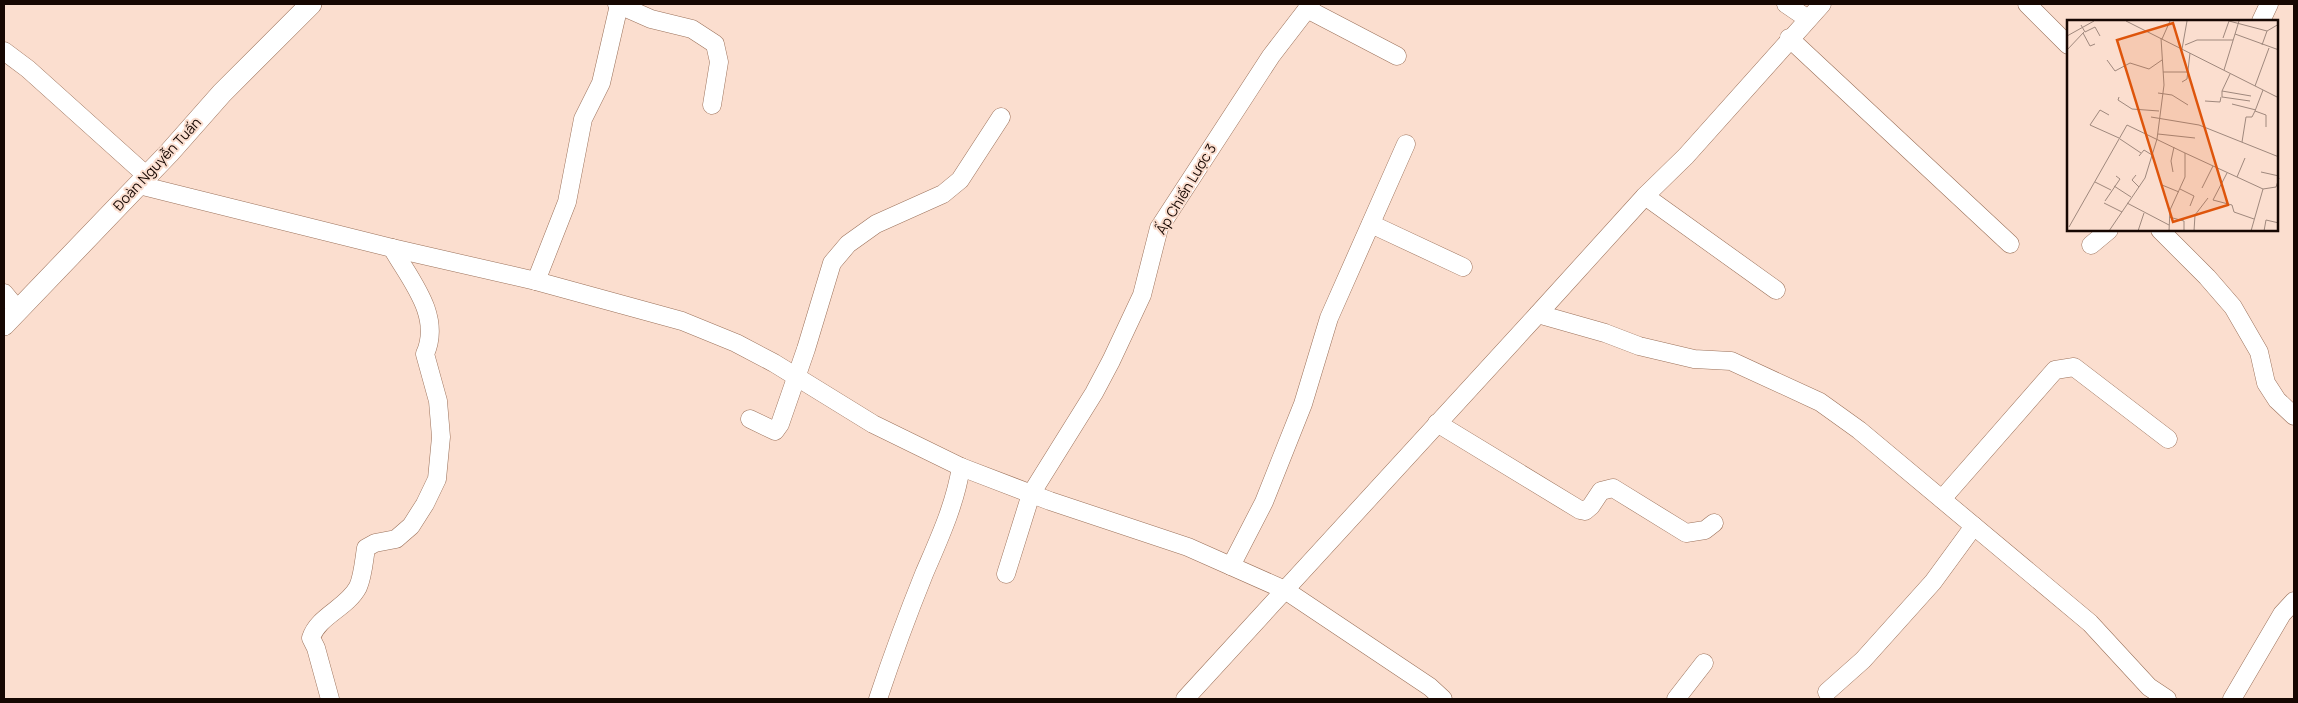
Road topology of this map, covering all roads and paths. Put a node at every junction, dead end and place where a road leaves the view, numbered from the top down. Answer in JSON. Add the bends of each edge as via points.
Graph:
{"nodes":[{"id":1,"x":311,"y":4,"type":"edge"},
{"id":2,"x":618,"y":4,"type":"edge"},
{"id":3,"x":1786,"y":4,"type":"edge"},
{"id":4,"x":1822,"y":4,"type":"edge"},
{"id":5,"x":2027,"y":4,"type":"edge"},
{"id":6,"x":2269,"y":4,"type":"edge"},
{"id":7,"x":1315,"y":11,"type":"edge"},
{"id":8,"x":1808,"y":19,"type":"junction"},
{"id":9,"x":2261,"y":20,"type":"edge"},
{"id":10,"x":1789,"y":38,"type":"junction"},
{"id":11,"x":2067,"y":44,"type":"edge"},
{"id":12,"x":4,"y":51,"type":"edge"},
{"id":13,"x":1397,"y":56,"type":"dead end"},
{"id":14,"x":712,"y":106,"type":"dead end"},
{"id":15,"x":1001,"y":116,"type":"dead end"},
{"id":16,"x":1406,"y":144,"type":"dead end"},
{"id":17,"x":143,"y":180,"type":"junction"},
{"id":18,"x":1645,"y":196,"type":"junction"},
{"id":19,"x":1371,"y":224,"type":"junction"},
{"id":20,"x":2108,"y":231,"type":"edge"},
{"id":21,"x":2161,"y":231,"type":"edge"},
{"id":22,"x":2010,"y":244,"type":"dead end"},
{"id":23,"x":2091,"y":245,"type":"dead end"},
{"id":24,"x":392,"y":248,"type":"junction"},
{"id":25,"x":1463,"y":267,"type":"dead end"},
{"id":26,"x":536,"y":281,"type":"junction"},
{"id":27,"x":1776,"y":290,"type":"dead end"},
{"id":28,"x":4,"y":293,"type":"edge"},
{"id":29,"x":1538,"y":314,"type":"junction"},
{"id":30,"x":11,"y":317,"type":"edge"},
{"id":31,"x":796,"y":376,"type":"junction"},
{"id":32,"x":2294,"y":416,"type":"edge"},
{"id":33,"x":750,"y":420,"type":"dead end"},
{"id":34,"x":1437,"y":423,"type":"junction"},
{"id":35,"x":2168,"y":439,"type":"dead end"},
{"id":36,"x":961,"y":466,"type":"junction"},
{"id":37,"x":1031,"y":494,"type":"junction"},
{"id":38,"x":1942,"y":500,"type":"junction"},
{"id":39,"x":1714,"y":523,"type":"dead end"},
{"id":40,"x":1974,"y":526,"type":"junction"},
{"id":41,"x":1231,"y":566,"type":"junction"},
{"id":42,"x":1006,"y":574,"type":"dead end"},
{"id":43,"x":1285,"y":590,"type":"junction"},
{"id":44,"x":2294,"y":602,"type":"edge"},
{"id":45,"x":1704,"y":663,"type":"dead end"},
{"id":46,"x":1828,"y":692,"type":"dead end"},
{"id":47,"x":330,"y":699,"type":"edge"},
{"id":48,"x":878,"y":699,"type":"edge"},
{"id":49,"x":1184,"y":699,"type":"edge"},
{"id":50,"x":1443,"y":699,"type":"edge"},
{"id":51,"x":1676,"y":699,"type":"edge"},
{"id":52,"x":2167,"y":699,"type":"edge"},
{"id":53,"x":2232,"y":699,"type":"edge"}],
"edges":[{"from":1,"to":17,"type":"main road","name":"Đoàn Nguyễn Tuấn","via":[[222,93]]},
{"from":2,"to":14,"type":"street","via":[[651,19],[692,29],[715,44],[719,62]]},
{"from":2,"to":26,"type":"street","via":[[601,83],[583,119],[567,202]]},
{"from":3,"to":8,"type":"street"},
{"from":4,"to":8,"type":"street"},
{"from":5,"to":11,"type":"street"},
{"from":6,"to":9,"type":"street"},
{"from":7,"to":13,"type":"street"},
{"from":7,"to":37,"type":"street","name":"Ấp Chiến Lược 3","via":[[1271,56],[1159,228],[1142,295],[1111,361]]},
{"from":8,"to":10,"type":"street"},
{"from":10,"to":18,"type":"street","via":[[1686,156]]},
{"from":10,"to":22,"type":"street"},
{"from":12,"to":17,"type":"street"},
{"from":15,"to":31,"type":"street","via":[[960,180],[943,194],[876,224],[848,244],[832,262]]},
{"from":16,"to":19,"type":"street"},
{"from":17,"to":24,"type":"street"},
{"from":17,"to":30,"type":"main road","name":"Đoàn Nguyễn Tuấn"},
{"from":18,"to":27,"type":"street"},
{"from":18,"to":29,"type":"street"},
{"from":19,"to":25,"type":"street"},
{"from":19,"to":41,"type":"street","via":[[1329,318],[1303,404],[1264,502]]},
{"from":20,"to":23,"type":"street"},
{"from":21,"to":32,"type":"street","via":[[2233,307],[2259,352],[2266,383],[2277,400]]},
{"from":24,"to":26,"type":"street"},
{"from":24,"to":47,"type":"street","via":[[428,313],[431,328],[425,354],[438,401],[437,479],[425,504],[396,540],[375,543],[366,548],[358,586],[347,601],[314,629],[311,638]]},
{"from":26,"to":31,"type":"street","via":[[682,321],[736,343]]},
{"from":28,"to":30,"type":"street"},
{"from":29,"to":34,"type":"street"},
{"from":29,"to":38,"type":"street","via":[[1638,346],[1694,359],[1731,361],[1754,370],[1820,402],[1859,430]]},
{"from":31,"to":33,"type":"street","via":[[775,431]]},
{"from":31,"to":36,"type":"street","via":[[873,424]]},
{"from":34,"to":39,"type":"street","via":[[1580,510],[1585,511],[1591,506],[1601,491],[1613,488],[1686,533],[1705,530]]},
{"from":34,"to":43,"type":"street"},
{"from":35,"to":38,"type":"street","via":[[2074,367],[2060,368]]},
{"from":36,"to":37,"type":"street"},
{"from":36,"to":48,"type":"street","via":[[958,488],[945,526],[897,642]]},
{"from":37,"to":41,"type":"street","via":[[1188,547]]},
{"from":37,"to":42,"type":"street","name":"Ấp Chiến Lược 3"},
{"from":38,"to":40,"type":"street"},
{"from":40,"to":46,"type":"street","via":[[1933,582],[1863,660]]},
{"from":40,"to":52,"type":"street","via":[[2090,623],[2149,687]]},
{"from":41,"to":43,"type":"street"},
{"from":43,"to":49,"type":"street"},
{"from":43,"to":50,"type":"street"},
{"from":44,"to":53,"type":"street","via":[[2282,614]]},
{"from":45,"to":51,"type":"street"}]}
